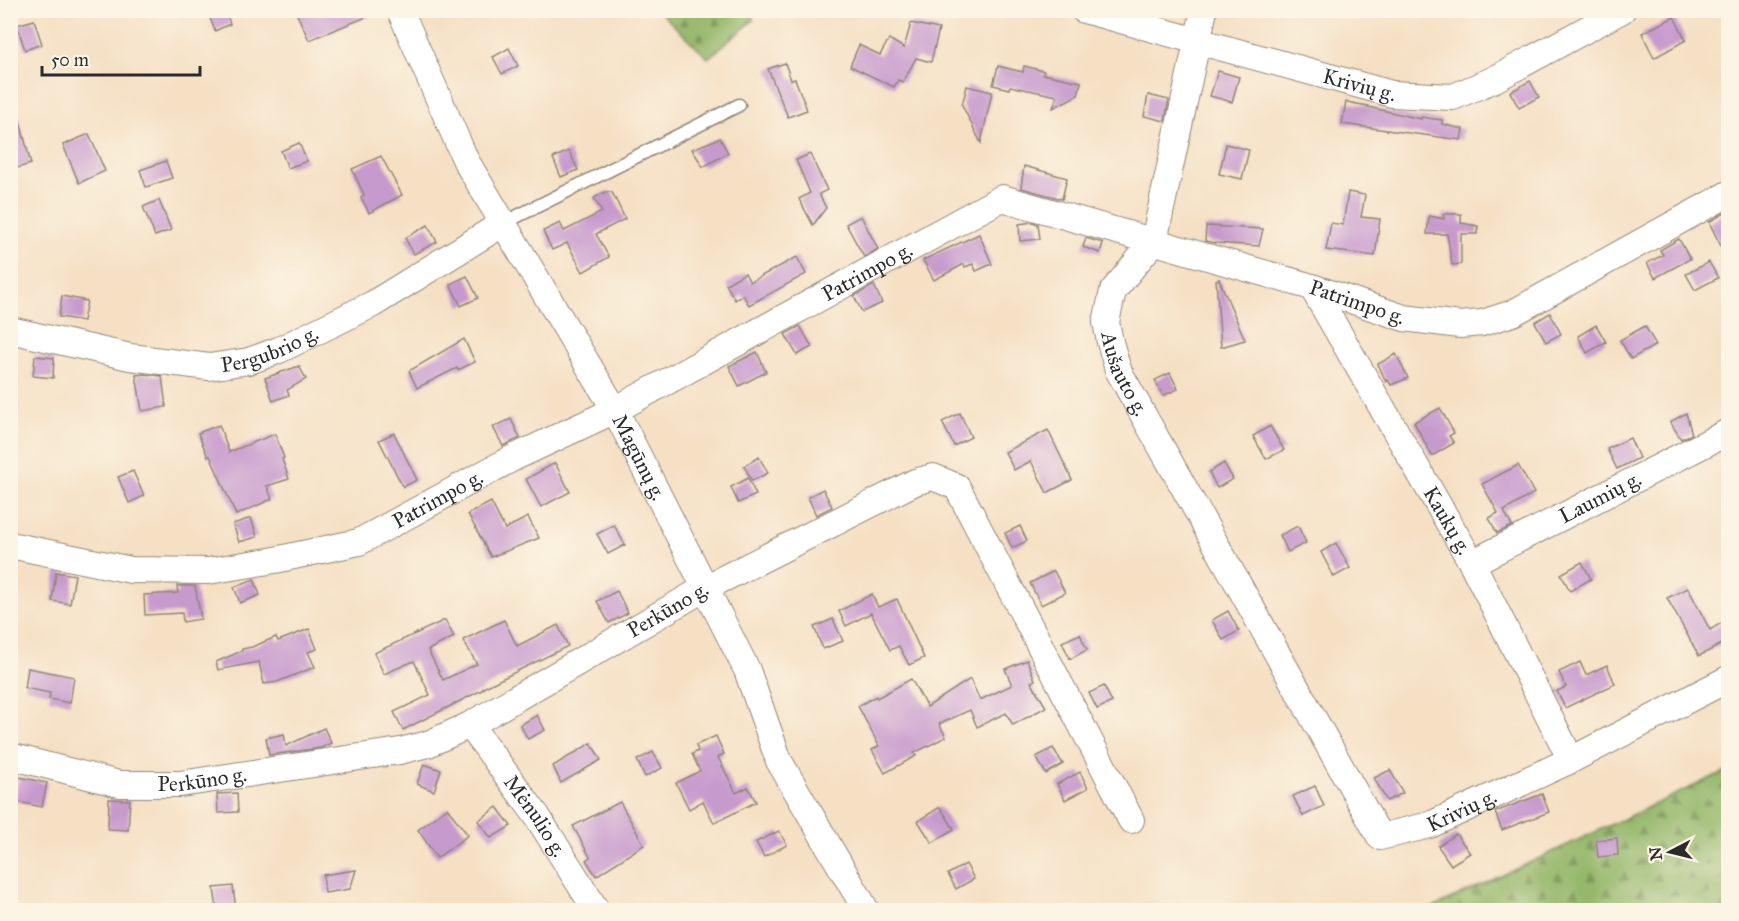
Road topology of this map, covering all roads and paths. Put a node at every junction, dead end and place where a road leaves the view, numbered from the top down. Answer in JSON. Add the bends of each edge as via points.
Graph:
{"nodes":[{"id":1,"x":400,"y":10,"type":"edge"},
{"id":2,"x":1084,"y":10,"type":"edge"},
{"id":3,"x":1204,"y":10,"type":"edge"},
{"id":4,"x":1622,"y":10,"type":"edge"},
{"id":5,"x":1198,"y":40,"type":"junction"},
{"id":6,"x":739,"y":105,"type":"dead end"},
{"id":7,"x":1728,"y":194,"type":"edge"},
{"id":8,"x":502,"y":224,"type":"junction"},
{"id":9,"x":1154,"y":242,"type":"junction"},
{"id":10,"x":1312,"y":287,"type":"junction"},
{"id":11,"x":10,"y":330,"type":"edge"},
{"id":12,"x":615,"y":410,"type":"junction"},
{"id":13,"x":1728,"y":432,"type":"edge"},
{"id":14,"x":10,"y":545,"type":"edge"},
{"id":15,"x":1472,"y":563,"type":"junction"},
{"id":16,"x":705,"y":588,"type":"junction"},
{"id":17,"x":1277,"y":651,"type":"joint"},
{"id":18,"x":1728,"y":680,"type":"edge"},
{"id":19,"x":470,"y":725,"type":"junction"},
{"id":20,"x":10,"y":756,"type":"edge"},
{"id":21,"x":1571,"y":760,"type":"junction"},
{"id":22,"x":1131,"y":820,"type":"dead end"},
{"id":23,"x":596,"y":910,"type":"edge"},
{"id":24,"x":866,"y":910,"type":"edge"}],
"edges":[{"from":1,"to":8,"type":"street","name":"Magūnų g.","via":[[466,161]]},
{"from":2,"to":5,"type":"street","name":"Krivių g."},
{"from":3,"to":5,"type":"street","name":"Aušauto g."},
{"from":4,"to":5,"type":"street","name":"Krivių g.","via":[[1495,79],[1453,97],[1392,94]]},
{"from":5,"to":9,"type":"street","name":"Aušauto g."},
{"from":6,"to":8,"type":"lane"},
{"from":7,"to":10,"type":"street","name":"Patrimpo g.","via":[[1513,313],[1482,323],[1460,325],[1404,318]]},
{"from":8,"to":11,"type":"street","name":"Pergubrio g.","via":[[373,304],[249,361],[209,367],[141,358]]},
{"from":8,"to":12,"type":"street","name":"Magūnų g."},
{"from":9,"to":10,"type":"street","name":"Patrimpo g."},
{"from":9,"to":12,"type":"street","name":"Patrimpo g.","via":[[1002,198]]},
{"from":9,"to":17,"type":"street","name":"Aušauto g.","via":[[1113,291],[1106,322],[1112,351],[1118,370]]},
{"from":10,"to":15,"type":"street","name":"Kaukų g."},
{"from":12,"to":14,"type":"street","name":"Patrimpo g.","via":[[511,459],[359,542],[208,571],[131,570]]},
{"from":12,"to":16,"type":"street","name":"Magūnų g."},
{"from":13,"to":15,"type":"street","name":"Laumių g."},
{"from":15,"to":21,"type":"street","name":"Kaukų g."},
{"from":16,"to":19,"type":"street","name":"Perkūno g."},
{"from":16,"to":22,"type":"street","name":"Perkūno g.","via":[[915,482],[933,477],[957,487]]},
{"from":16,"to":24,"type":"street","name":"Magūnų g.","via":[[747,670],[779,761]]},
{"from":17,"to":21,"type":"street","name":"Krivių g.","via":[[1380,837],[1430,825]]},
{"from":18,"to":21,"type":"street","name":"Krivių g."},
{"from":19,"to":20,"type":"street","name":"Perkūno g.","via":[[428,744],[400,751],[180,784],[119,784]]},
{"from":19,"to":23,"type":"street","name":"Mėnulio g.","via":[[537,816]]}]}
